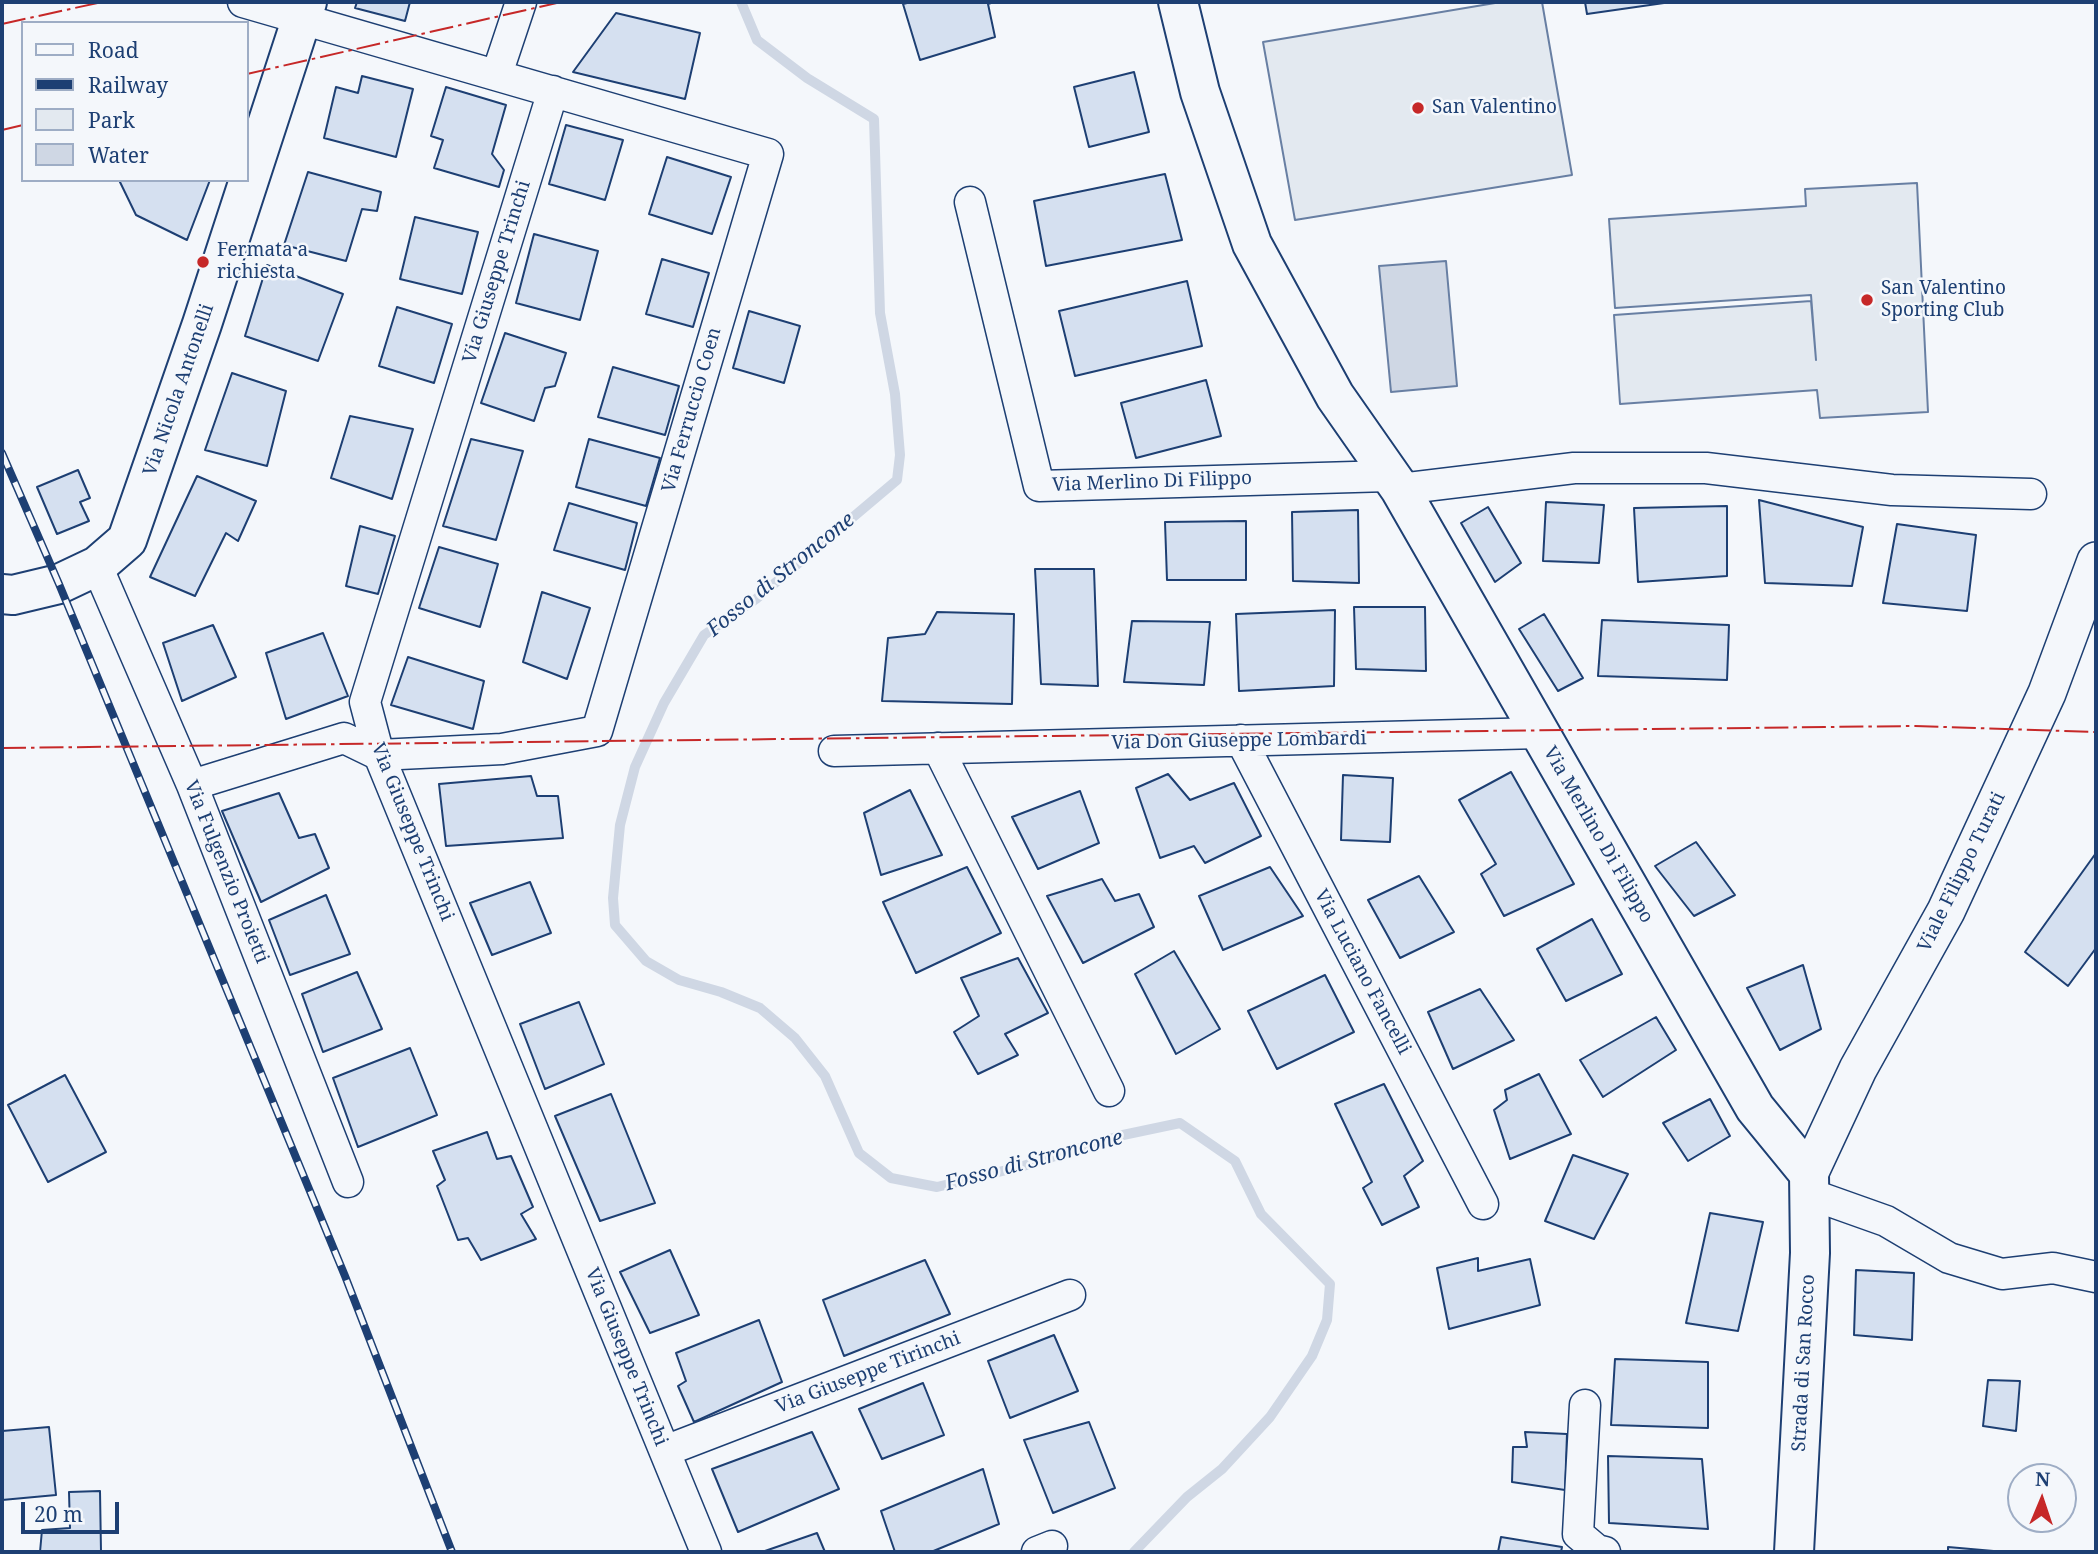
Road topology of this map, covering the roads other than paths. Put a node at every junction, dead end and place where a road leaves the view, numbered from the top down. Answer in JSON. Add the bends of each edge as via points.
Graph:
{"nodes":[{"id":1,"x":243,"y":2,"type":"edge"},
{"id":2,"x":521,"y":2,"type":"edge"},
{"id":3,"x":1178,"y":2,"type":"edge"},
{"id":4,"x":304,"y":10,"type":"edge"},
{"id":5,"x":497,"y":74,"type":"junction"},
{"id":6,"x":553,"y":91,"type":"junction"},
{"id":7,"x":970,"y":202,"type":"dead end"},
{"id":8,"x":1394,"y":482,"type":"junction"},
{"id":9,"x":2031,"y":494,"type":"dead end"},
{"id":10,"x":2096,"y":561,"type":"edge"},
{"id":11,"x":97,"y":566,"type":"junction"},
{"id":12,"x":2,"y":594,"type":"edge"},
{"id":13,"x":1540,"y":733,"type":"junction"},
{"id":14,"x":1241,"y":740,"type":"junction"},
{"id":15,"x":937,"y":748,"type":"junction"},
{"id":16,"x":834,"y":751,"type":"dead end"},
{"id":17,"x":380,"y":755,"type":"junction"},
{"id":18,"x":192,"y":785,"type":"junction"},
{"id":19,"x":1110,"y":1091,"type":"dead end"},
{"id":20,"x":348,"y":1182,"type":"dead end"},
{"id":21,"x":1809,"y":1184,"type":"junction"},
{"id":22,"x":1483,"y":1204,"type":"dead end"},
{"id":23,"x":2096,"y":1278,"type":"edge"},
{"id":24,"x":1070,"y":1295,"type":"dead end"},
{"id":25,"x":1585,"y":1405,"type":"dead end"},
{"id":26,"x":665,"y":1451,"type":"junction"},
{"id":27,"x":706,"y":1552,"type":"edge"},
{"id":28,"x":1605,"y":1552,"type":"edge"},
{"id":29,"x":1794,"y":1552,"type":"edge"}],
"edges":[{"from":1,"to":4,"type":"street","name":"Via Ferruccio Coen"},
{"from":2,"to":5,"type":"street"},
{"from":3,"to":8,"type":"main road","name":"Via Merlino Di Filippo","via":[[1200,92],[1252,244],[1335,396]]},
{"from":4,"to":5,"type":"street","name":"Via Ferruccio Coen"},
{"from":4,"to":11,"type":"main road","name":"Via Nicola Antonelli","via":[[127,540]]},
{"from":5,"to":6,"type":"street","name":"Via Ferruccio Coen"},
{"from":6,"to":17,"type":"street","name":"Via Giuseppe Trinchi","via":[[365,702]]},
{"from":6,"to":17,"type":"street","name":"Via Ferruccio Coen","via":[[768,154],[597,731],[502,749]]},
{"from":7,"to":8,"type":"street","name":"Via Merlino Di Filippo","via":[[1040,486]]},
{"from":8,"to":9,"type":"street","name":"Via Merlino Di Filippo","via":[[1574,468],[1706,468],[1892,490]]},
{"from":8,"to":13,"type":"main road","name":"Via Merlino Di Filippo"},
{"from":10,"to":21,"type":"street","name":"Viale Filippo Turati","via":[[2047,693],[1946,911],[1858,1069]]},
{"from":11,"to":12,"type":"main road","name":"Via Nicola Antonelli","via":[[59,584]]},
{"from":11,"to":18,"type":"street","name":"Via Fulgenzio Proietti"},
{"from":13,"to":14,"type":"street","name":"Via Don Giuseppe Lombardi"},
{"from":13,"to":21,"type":"main road","name":"Via Merlino Di Filippo","via":[[1755,1108]]},
{"from":14,"to":15,"type":"street","name":"Via Don Giuseppe Lombardi"},
{"from":14,"to":22,"type":"street","name":"Via Luciano Fancelli"},
{"from":15,"to":16,"type":"street","name":"Via Don Giuseppe Lombardi"},
{"from":15,"to":19,"type":"street"},
{"from":17,"to":18,"type":"street","name":"Via Ferruccio Coen","via":[[344,738]]},
{"from":17,"to":26,"type":"street","name":"Via Giuseppe Trinchi"},
{"from":18,"to":20,"type":"street","name":"Via Fulgenzio Proietti"},
{"from":21,"to":23,"type":"street","via":[[1949,1258],[2002,1274],[2053,1268]]},
{"from":21,"to":29,"type":"main road","name":"Strada di San Rocco","via":[[1810,1253]]},
{"from":24,"to":26,"type":"street","name":"Via Giuseppe Tirinchi"},
{"from":25,"to":28,"type":"street","via":[[1578,1534]]},
{"from":26,"to":27,"type":"street","name":"Via Giuseppe Trinchi"}]}
